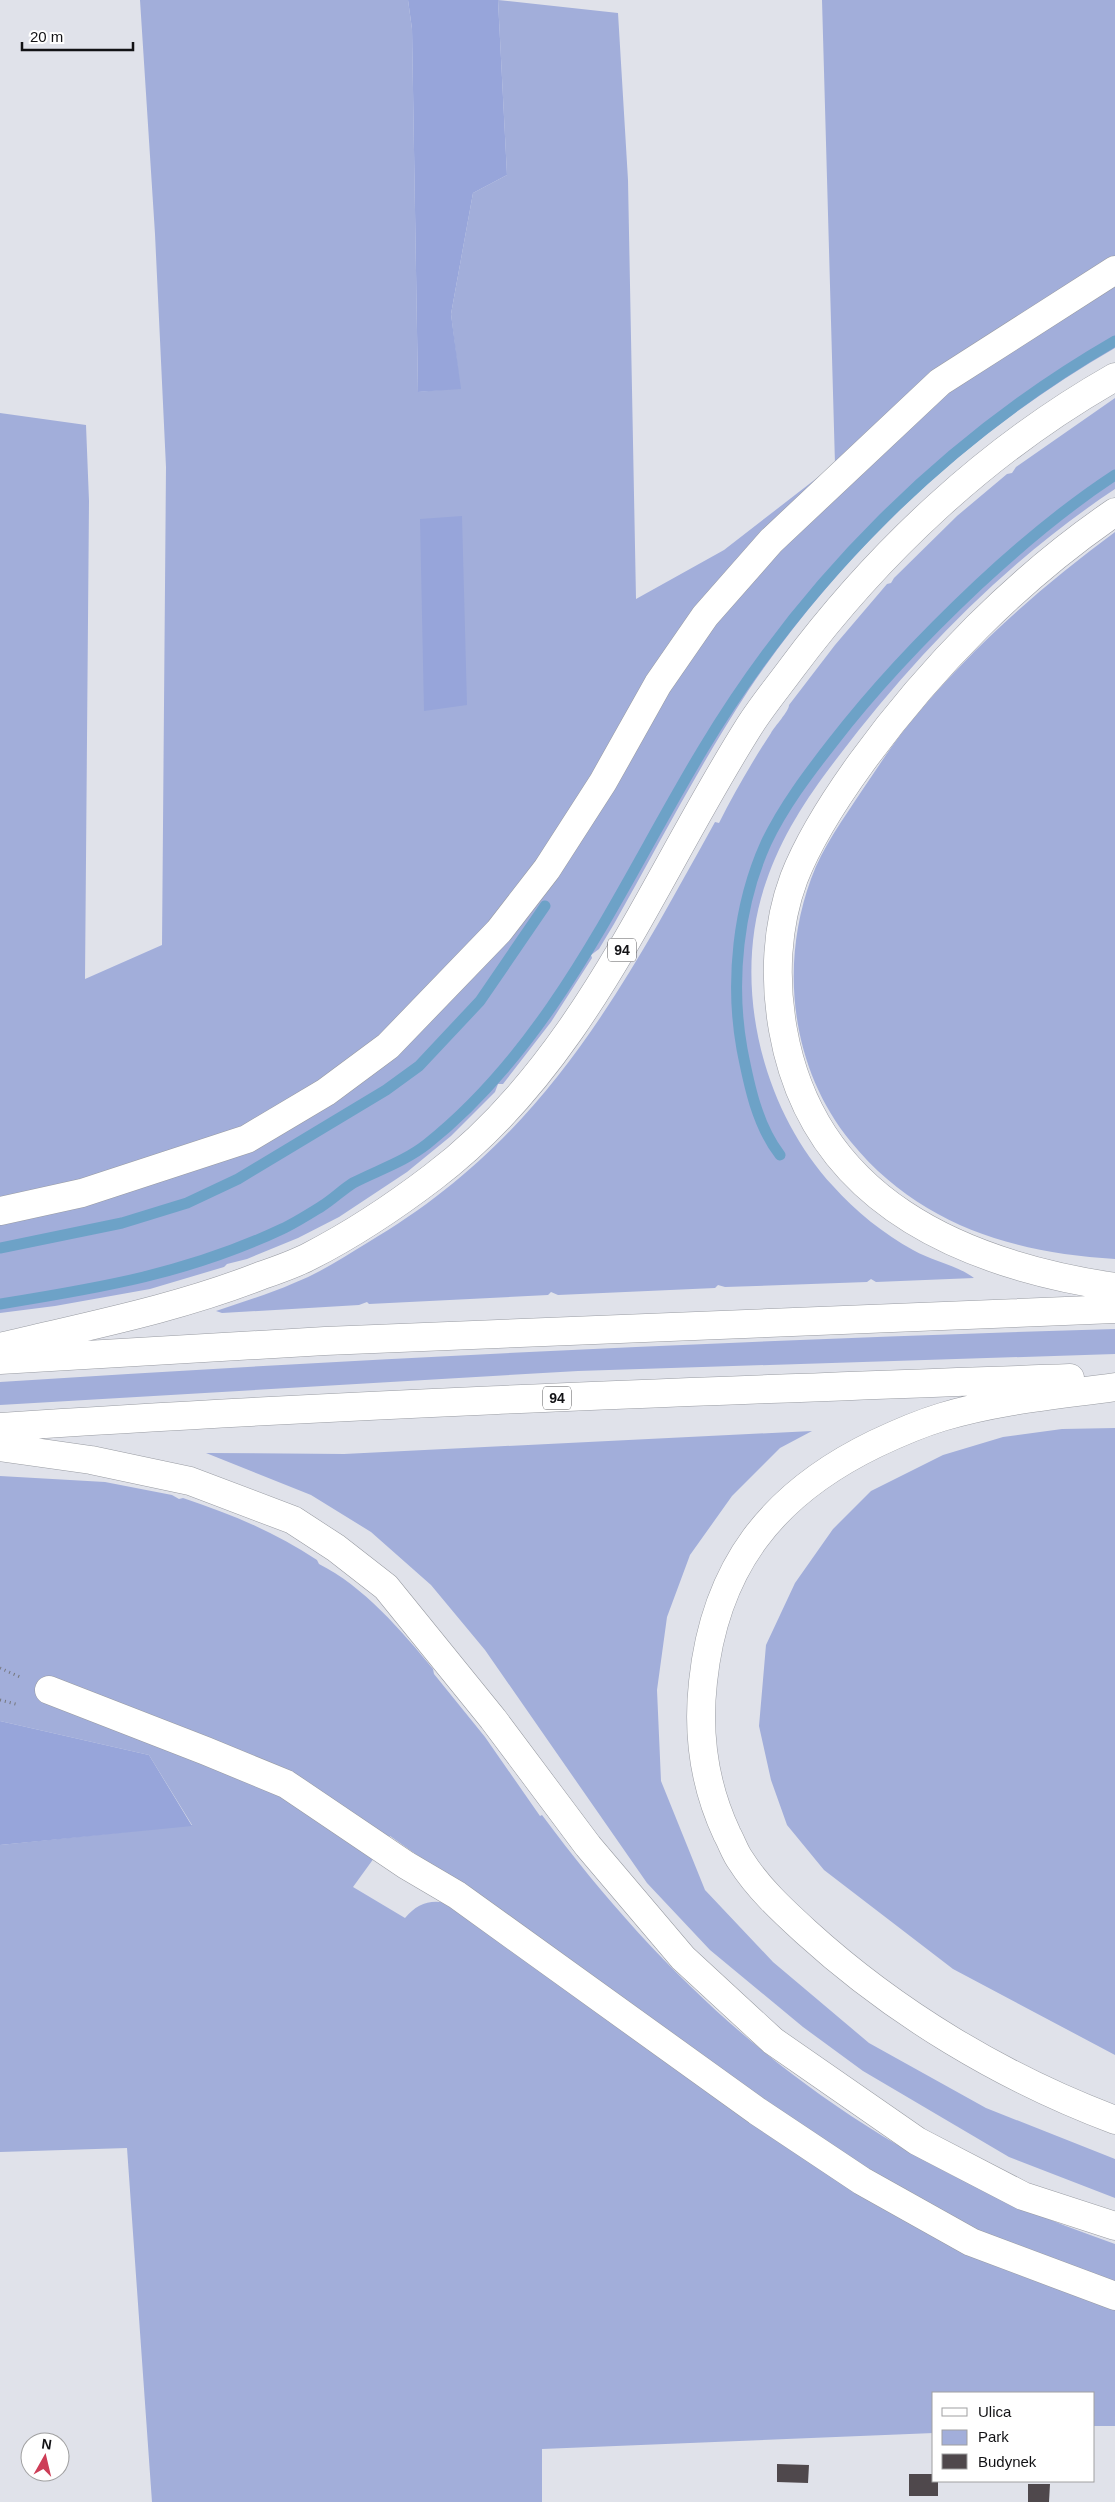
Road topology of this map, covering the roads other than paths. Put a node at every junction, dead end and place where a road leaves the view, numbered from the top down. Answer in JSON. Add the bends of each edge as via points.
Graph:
{"nodes":[{"id":1,"x":1115,"y":270,"type":"edge"},
{"id":2,"x":1115,"y":377,"type":"edge"},
{"id":3,"x":1115,"y":512,"type":"edge"},
{"id":4,"x":0,"y":1211,"type":"edge"},
{"id":5,"x":1115,"y":1287,"type":"edge"},
{"id":6,"x":1115,"y":1309,"type":"edge"},
{"id":7,"x":0,"y":1347,"type":"edge"},
{"id":8,"x":0,"y":1360,"type":"edge"},
{"id":9,"x":1115,"y":1376,"type":"edge"},
{"id":10,"x":1115,"y":1387,"type":"edge"},
{"id":11,"x":0,"y":1427,"type":"edge"},
{"id":12,"x":0,"y":1447,"type":"edge"},
{"id":13,"x":49,"y":1690,"type":"dead end"},
{"id":14,"x":1115,"y":2120,"type":"edge"},
{"id":15,"x":1115,"y":2226,"type":"edge"},
{"id":16,"x":1115,"y":2296,"type":"edge"}],
"edges":[{"from":1,"to":4,"type":"main road","via":[[940,382],[771,541],[705,616],[664,676],[603,782],[547,869],[499,931],[388,1046],[326,1092],[247,1139],[82,1193]]},
{"from":2,"to":7,"type":"main road","number":"94","via":[[1088,392],[998,456],[915,526],[849,596],[752,722],[602,986],[562,1043],[483,1135],[427,1181],[309,1257],[234,1286],[162,1308]]},
{"from":3,"to":5,"type":"main road","via":[[1040,570],[981,624],[930,676],[883,732],[816,832],[794,878],[782,920],[777,966],[778,1007],[800,1094],[819,1128],[868,1187],[941,1238],[984,1256],[1041,1274]]},
{"from":6,"to":8,"type":"main road","via":[[325,1341]]},
{"from":9,"to":11,"type":"main road","number":"94","via":[[664,1392]]},
{"from":10,"to":14,"type":"main road","via":[[1000,1404],[941,1417],[853,1455],[793,1495],[760,1530],[737,1564],[717,1610],[704,1663],[699,1716],[703,1766],[716,1811],[740,1861],[782,1910],[862,1980],[907,2012],[1027,2082]]},
{"from":12,"to":15,"type":"main road","via":[[91,1460],[190,1481],[293,1520],[336,1548],[386,1588],[493,1719],[588,1846],[682,1958],[773,2041],[917,2141],[1023,2196]]},
{"from":13,"to":16,"type":"main road","via":[[286,1784],[406,1865],[457,1895],[757,2110],[862,2181],[971,2242]]}]}
